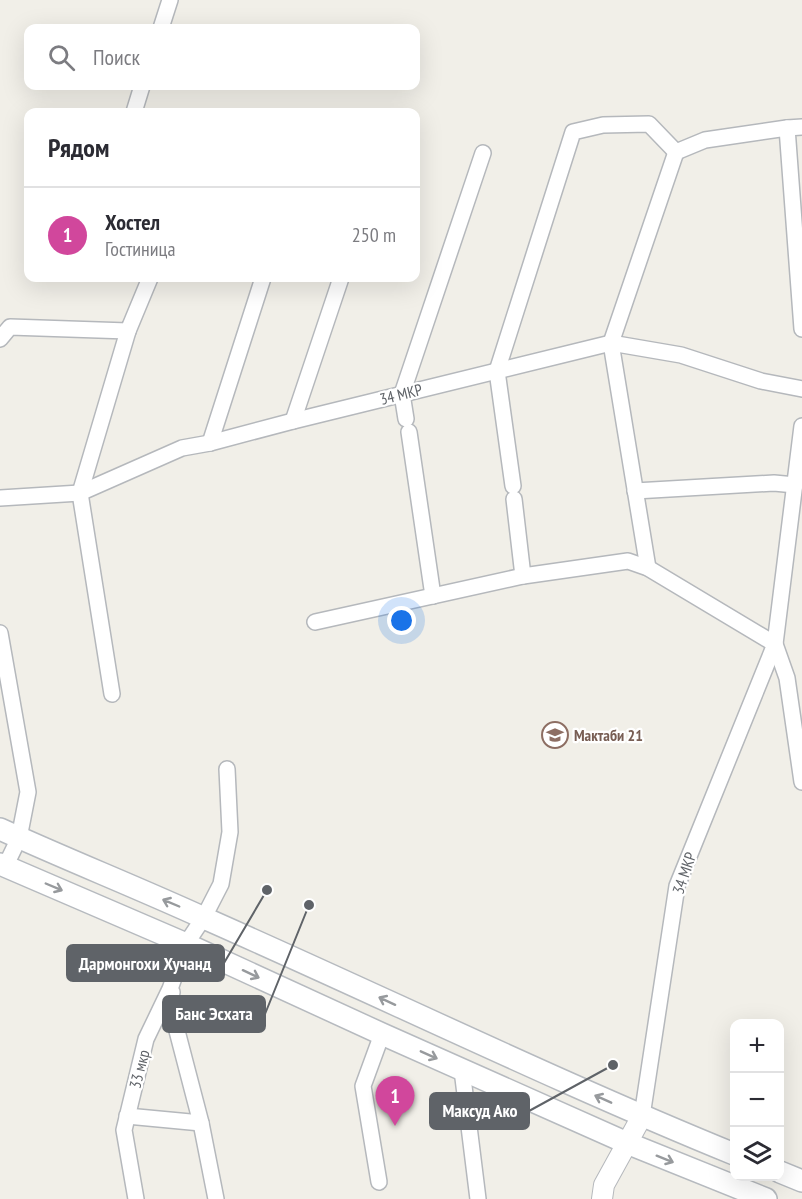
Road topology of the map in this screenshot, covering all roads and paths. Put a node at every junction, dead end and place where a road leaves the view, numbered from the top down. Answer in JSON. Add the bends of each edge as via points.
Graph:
{"nodes":[{"id":1,"x":170,"y":0,"type":"edge"},
{"id":2,"x":162,"y":24,"type":"edge"},
{"id":3,"x":141,"y":90,"type":"edge"},
{"id":4,"x":135,"y":108,"type":"edge"},
{"id":5,"x":795,"y":128,"type":"edge"},
{"id":6,"x":676,"y":152,"type":"junction"},
{"id":7,"x":483,"y":153,"type":"dead end"},
{"id":8,"x":148,"y":282,"type":"edge"},
{"id":9,"x":262,"y":282,"type":"edge"},
{"id":10,"x":340,"y":282,"type":"edge"},
{"id":11,"x":802,"y":329,"type":"edge"},
{"id":12,"x":128,"y":331,"type":"junction"},
{"id":13,"x":0,"y":339,"type":"edge"},
{"id":14,"x":611,"y":343,"type":"junction"},
{"id":15,"x":497,"y":370,"type":"junction"},
{"id":16,"x":802,"y":389,"type":"edge"},
{"id":17,"x":402,"y":394,"type":"junction"},
{"id":18,"x":293,"y":421,"type":"junction"},
{"id":19,"x":802,"y":426,"type":"edge"},
{"id":20,"x":210,"y":443,"type":"junction"},
{"id":21,"x":795,"y":485,"type":"junction"},
{"id":22,"x":635,"y":491,"type":"junction"},
{"id":23,"x":80,"y":493,"type":"junction"},
{"id":24,"x":0,"y":498,"type":"edge"},
{"id":25,"x":648,"y":568,"type":"junction"},
{"id":26,"x":523,"y":576,"type":"junction"},
{"id":27,"x":433,"y":596,"type":"junction"},
{"id":28,"x":315,"y":622,"type":"dead end"},
{"id":29,"x":0,"y":633,"type":"edge"},
{"id":30,"x":775,"y":644,"type":"junction"},
{"id":31,"x":112,"y":694,"type":"dead end"},
{"id":32,"x":227,"y":769,"type":"dead end"},
{"id":33,"x":802,"y":782,"type":"edge"},
{"id":34,"x":10,"y":833,"type":"edge"},
{"id":35,"x":3,"y":865,"type":"edge"},
{"id":36,"x":204,"y":917,"type":"junction"},
{"id":37,"x":186,"y":945,"type":"junction"},
{"id":38,"x":175,"y":975,"type":"junction"},
{"id":39,"x":382,"y":1034,"type":"junction"},
{"id":40,"x":462,"y":1070,"type":"junction"},
{"id":41,"x":128,"y":1116,"type":"junction"},
{"id":42,"x":642,"y":1116,"type":"junction"},
{"id":43,"x":201,"y":1123,"type":"junction"},
{"id":44,"x":627,"y":1143,"type":"junction"},
{"id":45,"x":730,"y":1152,"type":"edge"},
{"id":46,"x":784,"y":1174,"type":"edge"},
{"id":47,"x":802,"y":1181,"type":"edge"},
{"id":48,"x":379,"y":1182,"type":"dead end"},
{"id":49,"x":136,"y":1199,"type":"edge"},
{"id":50,"x":216,"y":1199,"type":"edge"},
{"id":51,"x":478,"y":1199,"type":"edge"},
{"id":52,"x":602,"y":1199,"type":"edge"},
{"id":53,"x":766,"y":1199,"type":"edge"}],
"edges":[{"from":1,"to":2,"type":"street"},
{"from":3,"to":4,"type":"street"},
{"from":5,"to":6,"type":"street","via":[[705,140]]},
{"from":5,"to":11,"type":"street"},
{"from":6,"to":14,"type":"street"},
{"from":6,"to":15,"type":"street","via":[[649,124],[603,125],[573,132]]},
{"from":7,"to":17,"type":"street"},
{"from":8,"to":12,"type":"street"},
{"from":9,"to":20,"type":"street"},
{"from":10,"to":18,"type":"street"},
{"from":12,"to":13,"type":"street","via":[[10,327]]},
{"from":12,"to":23,"type":"street"},
{"from":14,"to":15,"type":"street","name":"34 МКР"},
{"from":14,"to":16,"type":"street","via":[[681,355],[761,381]]},
{"from":14,"to":22,"type":"street"},
{"from":15,"to":17,"type":"street","name":"34 МКР"},
{"from":15,"to":26,"type":"street"},
{"from":17,"to":18,"type":"street","name":"34 МКР"},
{"from":17,"to":27,"type":"street"},
{"from":18,"to":20,"type":"street","name":"34 МКР"},
{"from":19,"to":21,"type":"street","name":"34 МКР"},
{"from":20,"to":23,"type":"street","name":"34 МКР","via":[[182,448]]},
{"from":21,"to":22,"type":"street"},
{"from":21,"to":30,"type":"street","name":"34 МКР"},
{"from":22,"to":25,"type":"street"},
{"from":23,"to":24,"type":"street","name":"34 МКР"},
{"from":23,"to":31,"type":"street"},
{"from":25,"to":26,"type":"street","via":[[628,561]]},
{"from":25,"to":30,"type":"street"},
{"from":26,"to":27,"type":"street"},
{"from":27,"to":28,"type":"street"},
{"from":29,"to":34,"type":"street","via":[[28,792]]},
{"from":30,"to":33,"type":"street","name":"34 МКР","via":[[787,678]]},
{"from":30,"to":42,"type":"street","name":"34 МКР","via":[[677,886]]},
{"from":32,"to":36,"type":"street","via":[[230,832],[221,884]]},
{"from":34,"to":35,"type":"street"},
{"from":36,"to":34,"type":"main road","one_way":true},
{"from":35,"to":37,"type":"main road","one_way":true},
{"from":36,"to":37,"type":"street","name":"33 мкр"},
{"from":42,"to":36,"type":"main road","one_way":true},
{"from":37,"to":38,"type":"street","name":"33 мкр"},
{"from":37,"to":39,"type":"main road","one_way":true},
{"from":38,"to":41,"type":"street","name":"33 мкр","via":[[146,1039]]},
{"from":38,"to":43,"type":"street","via":[[170,1004]]},
{"from":39,"to":40,"type":"main road","one_way":true},
{"from":39,"to":48,"type":"street","via":[[363,1086]]},
{"from":40,"to":44,"type":"main road"},
{"from":40,"to":51,"type":"street"},
{"from":41,"to":43,"type":"street"},
{"from":41,"to":49,"type":"street","name":"33 мкр","via":[[124,1130]]},
{"from":42,"to":44,"type":"street"},
{"from":42,"to":45,"type":"main road"},
{"from":43,"to":50,"type":"street"},
{"from":44,"to":52,"type":"street","via":[[604,1185]]},
{"from":44,"to":53,"type":"main road","one_way":true},
{"from":46,"to":47,"type":"main road"}]}
